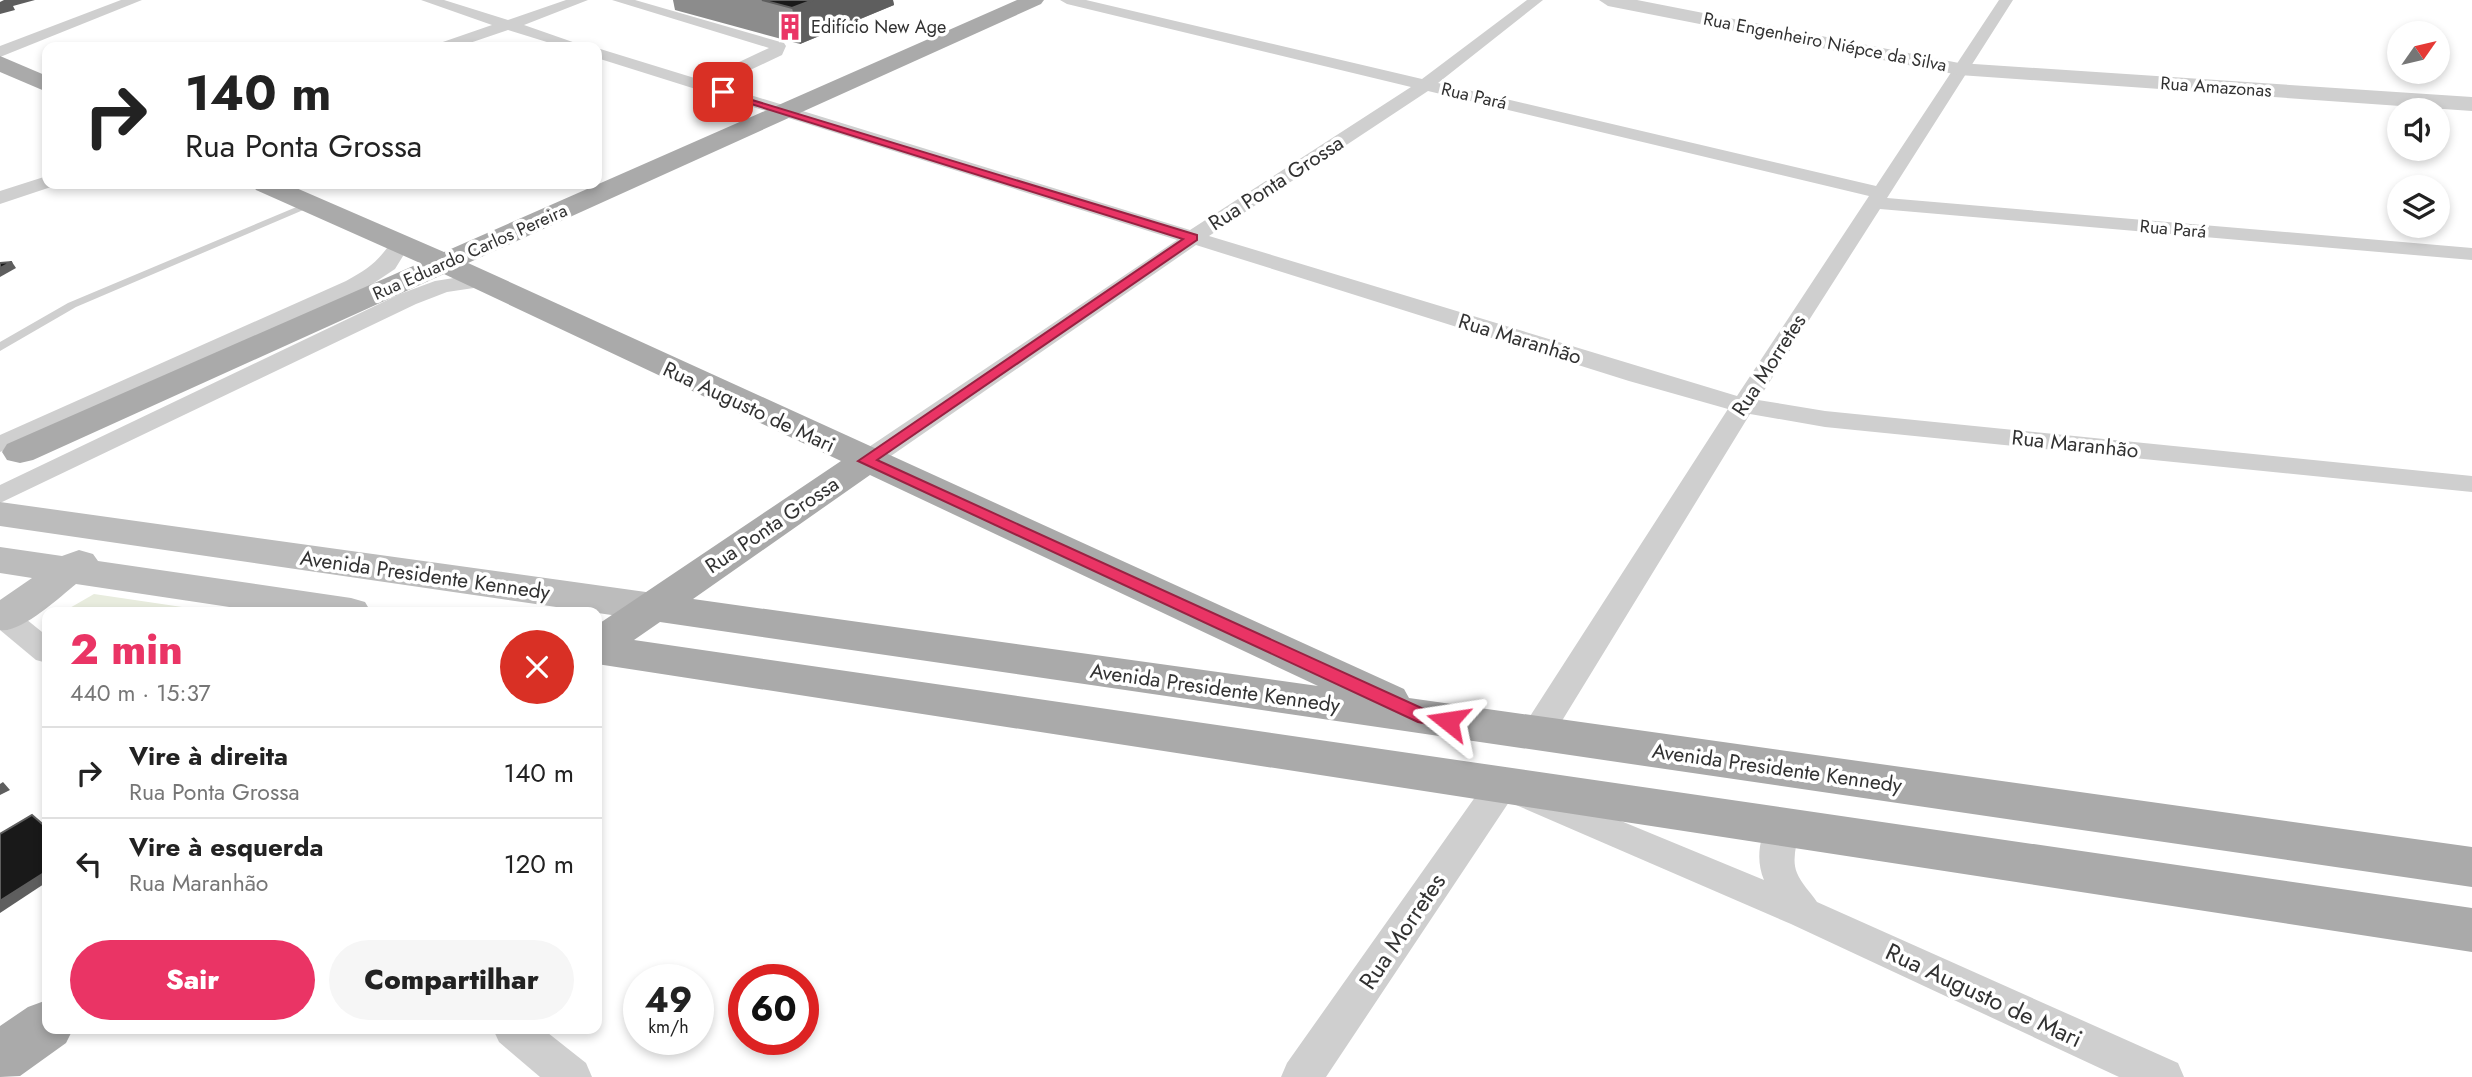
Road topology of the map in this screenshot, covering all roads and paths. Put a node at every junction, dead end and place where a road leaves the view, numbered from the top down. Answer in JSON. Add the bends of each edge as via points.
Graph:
{"nodes":[{"id":1,"x":135,"y":0,"type":"edge"},
{"id":2,"x":428,"y":0,"type":"edge"},
{"id":3,"x":581,"y":0,"type":"edge"},
{"id":4,"x":619,"y":0,"type":"edge"},
{"id":5,"x":1034,"y":0,"type":"edge"},
{"id":6,"x":1068,"y":0,"type":"edge"},
{"id":7,"x":1536,"y":0,"type":"edge"},
{"id":8,"x":1608,"y":0,"type":"edge"},
{"id":9,"x":2006,"y":0,"type":"edge"},
{"id":10,"x":508,"y":25,"type":"junction"},
{"id":11,"x":458,"y":42,"type":"edge"},
{"id":12,"x":563,"y":42,"type":"edge"},
{"id":13,"x":0,"y":52,"type":"edge"},
{"id":14,"x":602,"y":55,"type":"edge"},
{"id":15,"x":0,"y":63,"type":"edge"},
{"id":16,"x":1959,"y":69,"type":"junction"},
{"id":17,"x":42,"y":83,"type":"edge"},
{"id":18,"x":1425,"y":85,"type":"junction"},
{"id":19,"x":702,"y":86,"type":"junction"},
{"id":20,"x":2472,"y":104,"type":"edge"},
{"id":21,"x":786,"y":111,"type":"junction"},
{"id":22,"x":42,"y":184,"type":"edge"},
{"id":23,"x":276,"y":189,"type":"edge"},
{"id":24,"x":0,"y":198,"type":"edge"},
{"id":25,"x":1877,"y":198,"type":"junction"},
{"id":26,"x":310,"y":205,"type":"junction"},
{"id":27,"x":1193,"y":238,"type":"junction"},
{"id":28,"x":401,"y":243,"type":"junction"},
{"id":29,"x":2472,"y":254,"type":"edge"},
{"id":30,"x":442,"y":265,"type":"junction"},
{"id":31,"x":479,"y":282,"type":"junction"},
{"id":32,"x":0,"y":347,"type":"edge"},
{"id":33,"x":1743,"y":405,"type":"junction"},
{"id":34,"x":10,"y":448,"type":"edge"},
{"id":35,"x":866,"y":461,"type":"junction"},
{"id":36,"x":2472,"y":484,"type":"edge"},
{"id":37,"x":0,"y":495,"type":"edge"},
{"id":38,"x":0,"y":514,"type":"edge"},
{"id":39,"x":149,"y":535,"type":"junction"},
{"id":40,"x":0,"y":560,"type":"edge"},
{"id":41,"x":67,"y":570,"type":"junction"},
{"id":42,"x":317,"y":607,"type":"edge"},
{"id":43,"x":653,"y":607,"type":"junction"},
{"id":44,"x":2,"y":615,"type":"edge"},
{"id":45,"x":602,"y":643,"type":"edge"},
{"id":46,"x":42,"y":648,"type":"edge"},
{"id":47,"x":602,"y":648,"type":"edge"},
{"id":48,"x":1284,"y":653,"type":"junction"},
{"id":49,"x":1274,"y":696,"type":"junction"},
{"id":50,"x":1424,"y":717,"type":"junction"},
{"id":51,"x":1537,"y":733,"type":"junction"},
{"id":52,"x":1261,"y":748,"type":"junction"},
{"id":53,"x":1502,"y":785,"type":"junction"},
{"id":54,"x":1782,"y":827,"type":"junction"},
{"id":55,"x":2472,"y":867,"type":"edge"},
{"id":56,"x":1804,"y":913,"type":"junction"},
{"id":57,"x":2472,"y":930,"type":"edge"},
{"id":58,"x":42,"y":1029,"type":"edge"},
{"id":59,"x":519,"y":1034,"type":"edge"},
{"id":60,"x":0,"y":1058,"type":"edge"},
{"id":61,"x":572,"y":1077,"type":"edge"},
{"id":62,"x":1303,"y":1077,"type":"edge"},
{"id":63,"x":2163,"y":1077,"type":"edge"}],
"edges":[{"from":1,"to":13,"type":"street"},
{"from":2,"to":10,"type":"street"},
{"from":3,"to":10,"type":"street"},
{"from":4,"to":19,"type":"street","via":[[778,46],[776,52]]},
{"from":5,"to":21,"type":"main road","name":"Rua Eduardo Carlos Pereira"},
{"from":6,"to":18,"type":"street","name":"Rua Pará"},
{"from":7,"to":18,"type":"street","name":"Rua Ponta Grossa"},
{"from":8,"to":16,"type":"street","name":"Rua Engenheiro Niépce da Silva"},
{"from":9,"to":16,"type":"street","name":"Rua Morretes"},
{"from":10,"to":11,"type":"street"},
{"from":10,"to":12,"type":"street"},
{"from":14,"to":19,"type":"street","name":"Rua Maranhão"},
{"from":15,"to":17,"type":"main road"},
{"from":16,"to":20,"type":"street","name":"Rua Amazonas"},
{"from":16,"to":25,"type":"street","name":"Rua Morretes"},
{"from":18,"to":25,"type":"street","name":"Rua Pará"},
{"from":18,"to":27,"type":"street","name":"Rua Ponta Grossa"},
{"from":19,"to":21,"type":"street","name":"Rua Maranhão"},
{"from":21,"to":27,"type":"street","name":"Rua Maranhão"},
{"from":21,"to":30,"type":"main road","name":"Rua Eduardo Carlos Pereira"},
{"from":22,"to":24,"type":"street"},
{"from":23,"to":26,"type":"main road","name":"Rua Augusto de Mari"},
{"from":25,"to":29,"type":"street","name":"Rua Pará"},
{"from":25,"to":33,"type":"street","name":"Rua Morretes"},
{"from":26,"to":28,"type":"main road","name":"Rua Augusto de Mari"},
{"from":26,"to":32,"type":"lane","via":[[72,305]]},
{"from":27,"to":33,"type":"street","name":"Rua Maranhão"},
{"from":27,"to":35,"type":"street","name":"Rua Ponta Grossa"},
{"from":28,"to":30,"type":"main road","name":"Rua Augusto de Mari"},
{"from":28,"to":34,"type":"street","name":"Rua Eduardo Carlos Pereira","via":[[387,267],[354,286]]},
{"from":30,"to":31,"type":"main road","name":"Rua Augusto de Mari"},
{"from":30,"to":34,"type":"main road","name":"Rua Eduardo Carlos Pereira"},
{"from":31,"to":35,"type":"main road","name":"Rua Augusto de Mari"},
{"from":31,"to":37,"type":"street","name":"Rua Eduardo Carlos Pereira","via":[[443,286],[408,299]]},
{"from":33,"to":36,"type":"street","name":"Rua Maranhão","via":[[1860,423]]},
{"from":33,"to":51,"type":"street","name":"Rua Morretes"},
{"from":35,"to":43,"type":"main road","name":"Rua Ponta Grossa"},
{"from":35,"to":48,"type":"main road","name":"Rua Augusto de Mari"},
{"from":38,"to":39,"type":"main road","name":"Avenida Presidente Kennedy"},
{"from":39,"to":41,"type":"main road","via":[[99,551]]},
{"from":39,"to":43,"type":"main road","name":"Avenida Presidente Kennedy"},
{"from":40,"to":41,"type":"main road"},
{"from":41,"to":42,"type":"main road"},
{"from":41,"to":44,"type":"main road"},
{"from":43,"to":45,"type":"main road","name":"Rua Ponta Grossa"},
{"from":43,"to":49,"type":"main road","name":"Avenida Presidente Kennedy"},
{"from":44,"to":46,"type":"street"},
{"from":47,"to":52,"type":"main road"},
{"from":48,"to":49,"type":"main road"},
{"from":48,"to":50,"type":"main road","name":"Rua Augusto de Mari"},
{"from":49,"to":50,"type":"main road","name":"Avenida Presidente Kennedy"},
{"from":49,"to":52,"type":"main road"},
{"from":50,"to":51,"type":"main road","name":"Avenida Presidente Kennedy"},
{"from":51,"to":55,"type":"main road","name":"Avenida Presidente Kennedy"},
{"from":52,"to":53,"type":"main road"},
{"from":53,"to":54,"type":"main road"},
{"from":53,"to":56,"type":"street","name":"Rua Augusto de Mari"},
{"from":53,"to":62,"type":"street","name":"Rua Morretes"},
{"from":54,"to":56,"type":"street","name":"Rua Augusto de Mari","via":[[1774,856],[1781,881]]},
{"from":54,"to":57,"type":"main road"},
{"from":56,"to":63,"type":"street","name":"Rua Augusto de Mari"},
{"from":58,"to":60,"type":"main road"},
{"from":59,"to":61,"type":"street"}]}
